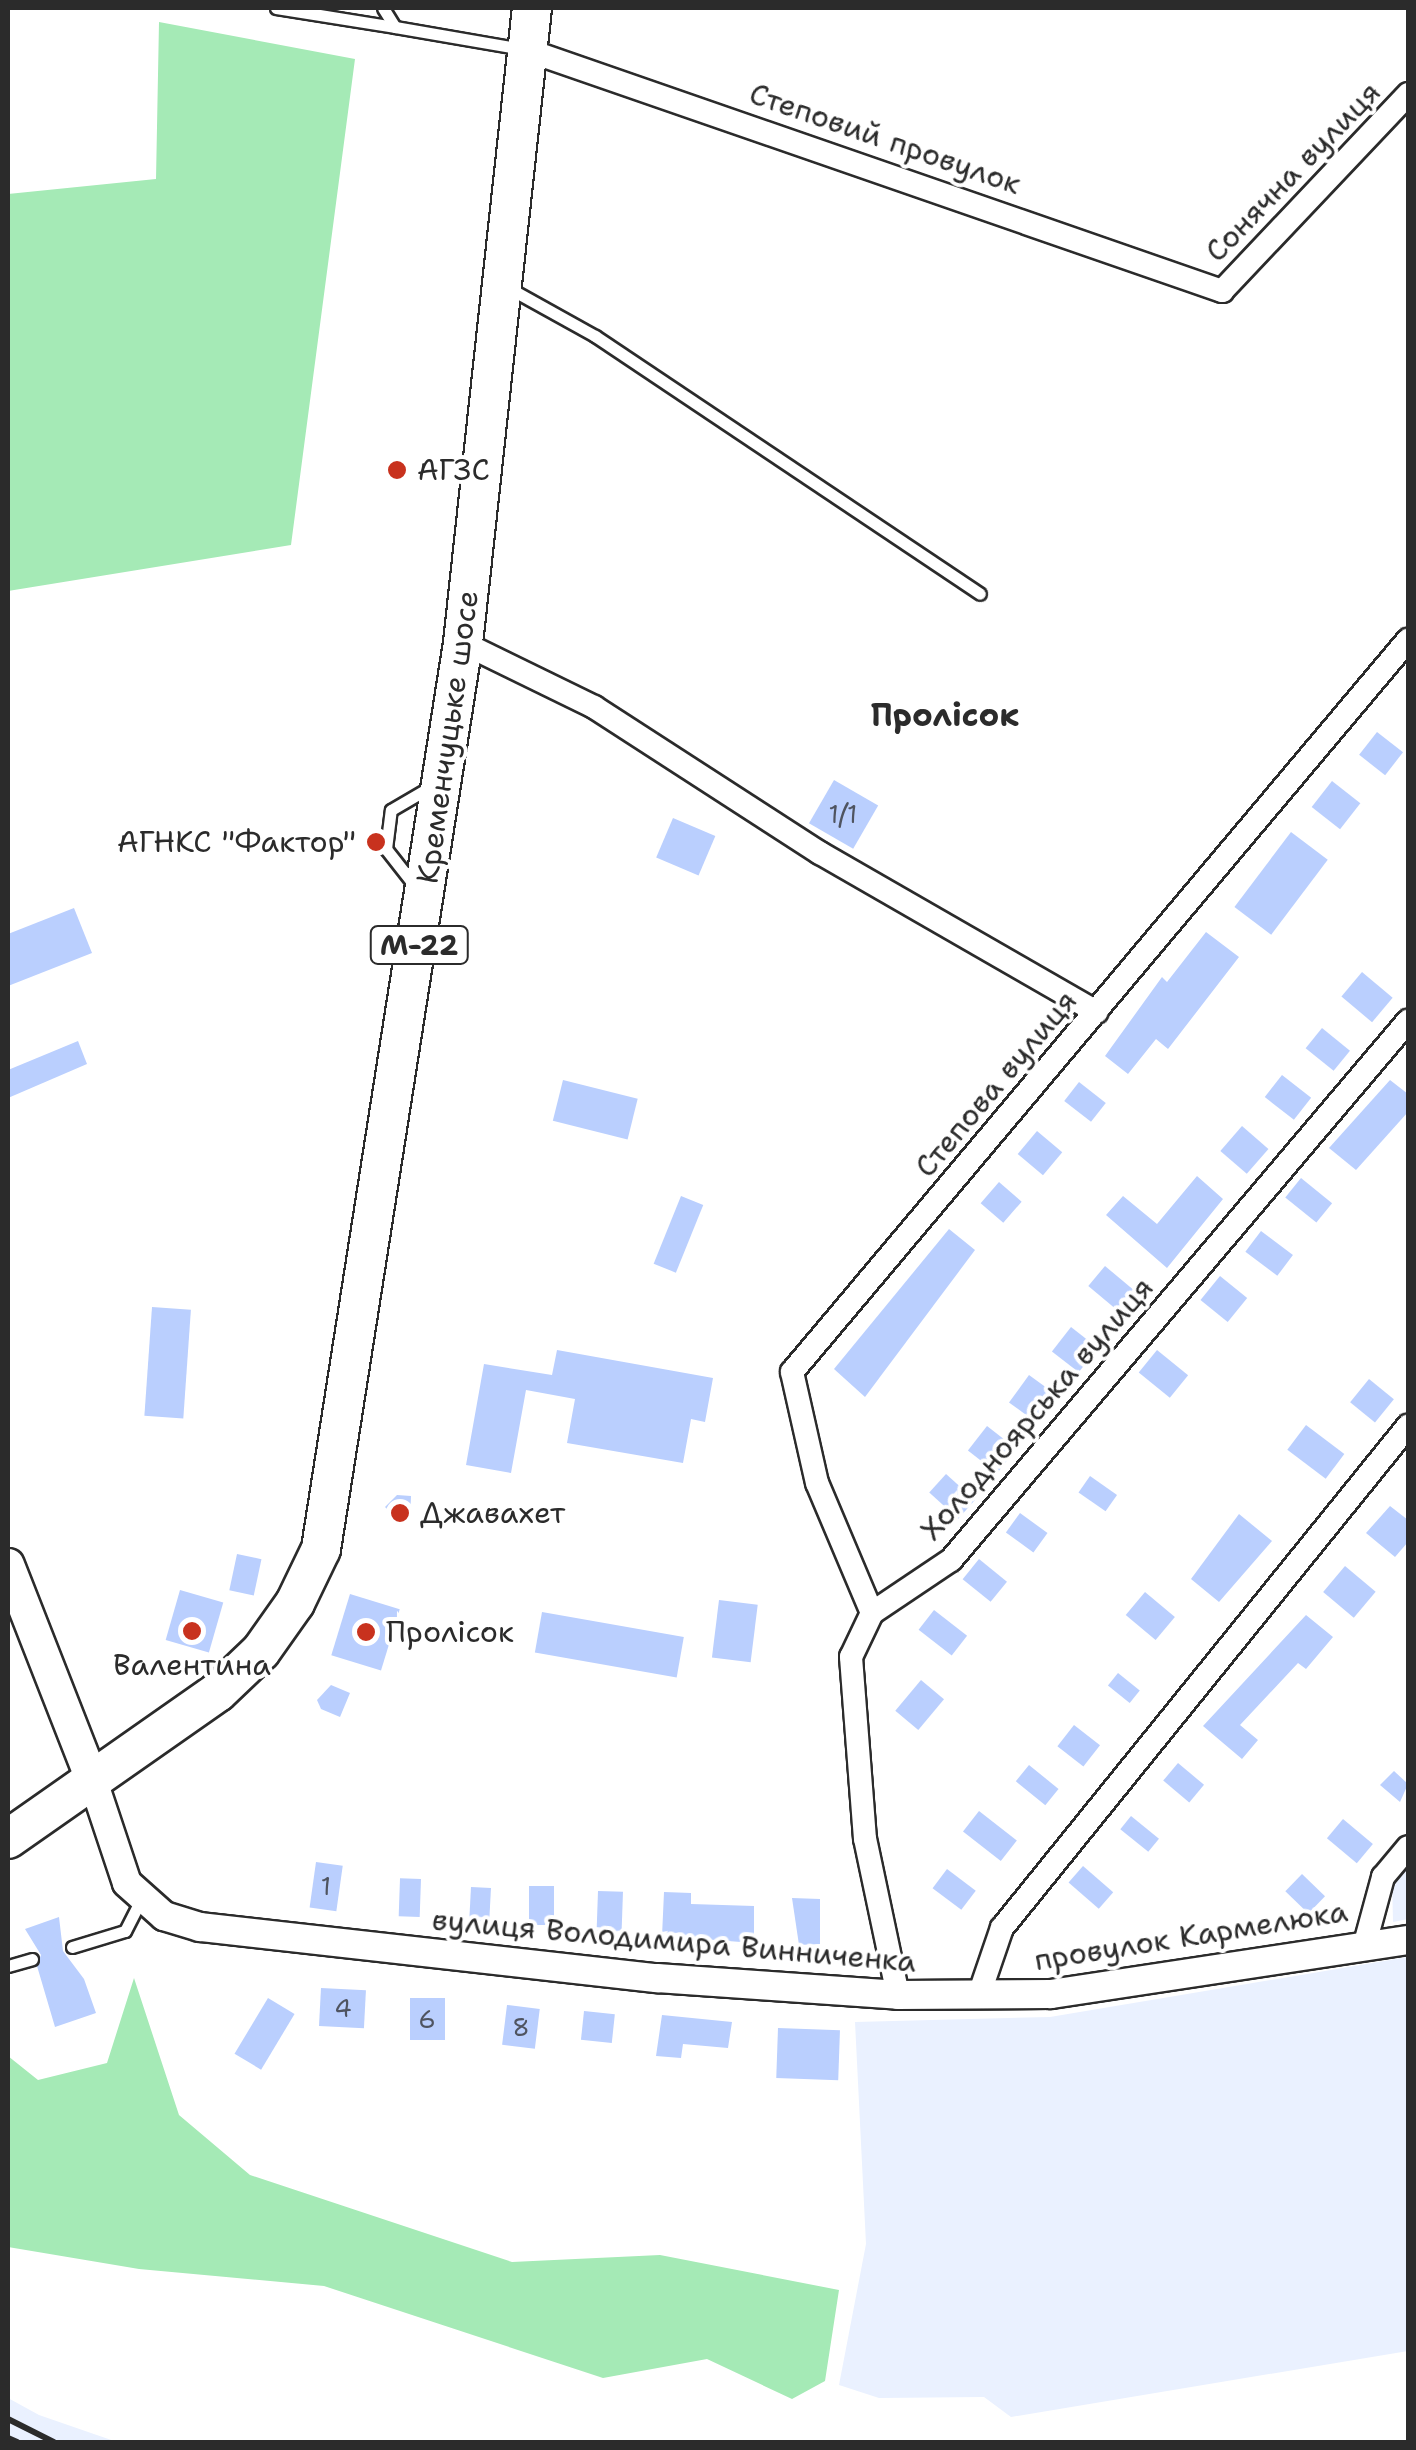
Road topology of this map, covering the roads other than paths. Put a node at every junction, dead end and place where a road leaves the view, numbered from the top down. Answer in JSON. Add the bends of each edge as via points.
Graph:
{"nodes":[{"id":1,"x":276,"y":8,"type":"edge"},
{"id":2,"x":383,"y":8,"type":"edge"},
{"id":3,"x":532,"y":8,"type":"edge"},
{"id":4,"x":395,"y":27,"type":"junction"},
{"id":5,"x":527,"y":50,"type":"junction"},
{"id":6,"x":1408,"y":94,"type":"edge"},
{"id":7,"x":503,"y":285,"type":"junction"},
{"id":8,"x":1222,"y":291,"type":"joint"},
{"id":9,"x":980,"y":594,"type":"dead end"},
{"id":10,"x":1408,"y":640,"type":"edge"},
{"id":11,"x":462,"y":643,"type":"junction"},
{"id":12,"x":1096,"y":1012,"type":"junction"},
{"id":13,"x":1408,"y":1022,"type":"edge"},
{"id":14,"x":1408,"y":1426,"type":"edge"},
{"id":15,"x":8,"y":1565,"type":"edge"},
{"id":16,"x":872,"y":1613,"type":"junction"},
{"id":17,"x":94,"y":1784,"type":"junction"},
{"id":18,"x":8,"y":1839,"type":"edge"},
{"id":19,"x":1408,"y":1847,"type":"edge"},
{"id":20,"x":142,"y":1900,"type":"junction"},
{"id":21,"x":1408,"y":1940,"type":"edge"},
{"id":22,"x":72,"y":1947,"type":"dead end"},
{"id":23,"x":1364,"y":1947,"type":"junction"},
{"id":24,"x":32,"y":1959,"type":"dead end"},
{"id":25,"x":8,"y":1966,"type":"edge"},
{"id":26,"x":898,"y":1995,"type":"junction"},
{"id":27,"x":979,"y":1995,"type":"junction"}],
"edges":[{"from":1,"to":4,"type":"lane"},
{"from":2,"to":4,"type":"lane"},
{"from":3,"to":5,"type":"highway","name":"Кременчуцьке шосе","number":"М-22"},
{"from":4,"to":5,"type":"lane"},
{"from":5,"to":7,"type":"highway","name":"Кременчуцьке шосе","number":"М-22"},
{"from":5,"to":8,"type":"street","name":"Степовий провулок"},
{"from":6,"to":8,"type":"street","name":"Сонячна вулиця"},
{"from":7,"to":9,"type":"lane","via":[[595,336]]},
{"from":7,"to":11,"type":"highway","name":"Кременчуцьке шосе","number":"М-22"},
{"from":10,"to":12,"type":"street","name":"Степова вулиця"},
{"from":11,"to":12,"type":"street","via":[[594,707],[820,853]]},
{"from":11,"to":17,"type":"highway","name":"Кременчуцьке шосе","number":"М-22","via":[[321,1549],[261,1651],[218,1692]]},
{"from":12,"to":16,"type":"street","name":"Степова вулиця","via":[[792,1372],[816,1483]]},
{"from":13,"to":16,"type":"street","name":"Холодноярська вулиця","via":[[951,1560]]},
{"from":14,"to":27,"type":"street","via":[[1002,1928]]},
{"from":15,"to":17,"type":"main road"},
{"from":16,"to":26,"type":"street","via":[[851,1657],[864,1839]]},
{"from":17,"to":18,"type":"highway","name":"Кременчуцьке шосе"},
{"from":17,"to":20,"type":"street","via":[[128,1883]]},
{"from":19,"to":23,"type":"street","name":"провулок Кармелюка","via":[[1383,1877]]},
{"from":20,"to":22,"type":"lane","via":[[125,1931]]},
{"from":20,"to":26,"type":"street","name":"вулиця Володимира Винниченка","via":[[200,1928],[657,1978]]},
{"from":21,"to":23,"type":"street"},
{"from":23,"to":27,"type":"street","name":"провулок Кармелюка","via":[[1052,1994]]},
{"from":24,"to":25,"type":"lane"},
{"from":26,"to":27,"type":"street","name":"вулиця Володимира Винниченка"}]}
